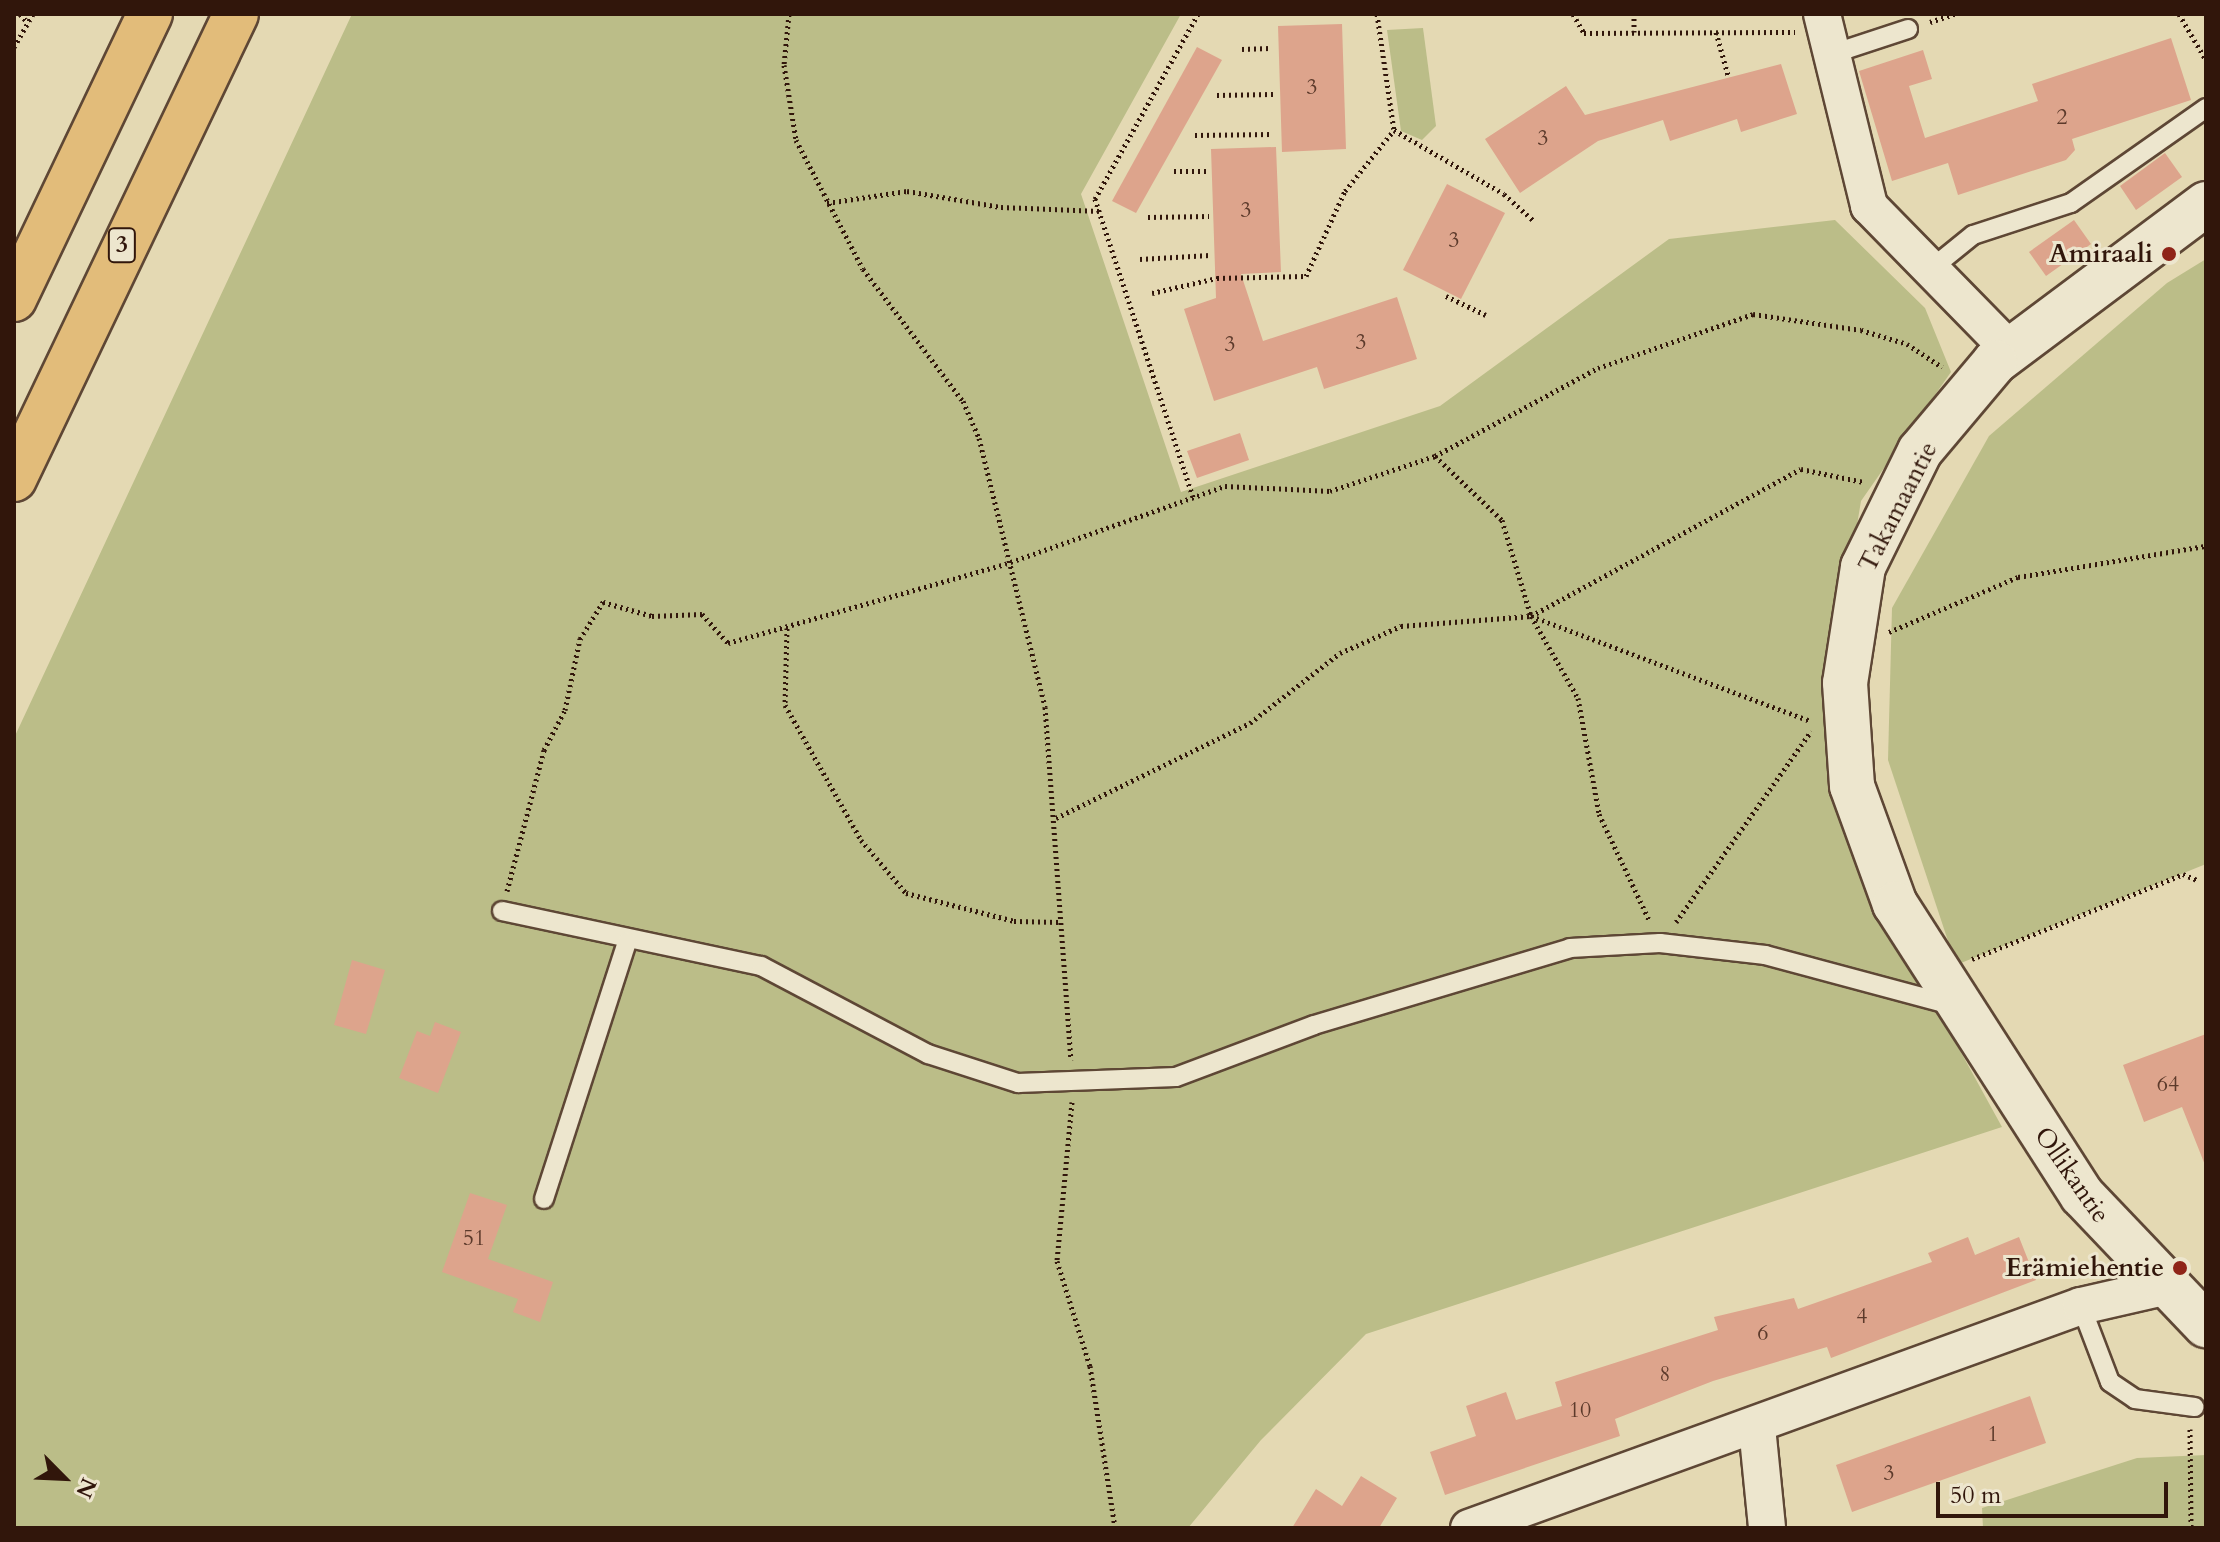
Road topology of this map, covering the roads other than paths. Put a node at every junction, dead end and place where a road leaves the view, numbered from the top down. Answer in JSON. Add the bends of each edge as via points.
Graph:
{"nodes":[{"id":1,"x":150,"y":14,"type":"edge"},
{"id":2,"x":236,"y":14,"type":"edge"},
{"id":3,"x":1908,"y":29,"type":"dead end"},
{"id":4,"x":1828,"y":33,"type":"edge"},
{"id":5,"x":2206,"y":108,"type":"edge"},
{"id":6,"x":2206,"y":204,"type":"edge"},
{"id":7,"x":1931,"y":269,"type":"junction"},
{"id":8,"x":14,"y":299,"type":"edge"},
{"id":9,"x":2010,"y":350,"type":"junction"},
{"id":10,"x":14,"y":479,"type":"edge"},
{"id":11,"x":502,"y":911,"type":"road end"},
{"id":12,"x":627,"y":942,"type":"junction"},
{"id":13,"x":1958,"y":986,"type":"junction"},
{"id":14,"x":544,"y":1199,"type":"dead end"},
{"id":15,"x":2164,"y":1287,"type":"junction"},
{"id":16,"x":2081,"y":1306,"type":"junction"},
{"id":17,"x":2206,"y":1325,"type":"edge"},
{"id":18,"x":2194,"y":1407,"type":"road end"},
{"id":19,"x":1757,"y":1427,"type":"junction"},
{"id":20,"x":1469,"y":1528,"type":"edge"},
{"id":21,"x":1767,"y":1528,"type":"edge"}],
"edges":[{"from":1,"to":8,"type":"highway"},
{"from":2,"to":10,"type":"highway","number":"3"},
{"from":3,"to":4,"type":"lane"},
{"from":4,"to":7,"type":"street","via":[[1869,206]]},
{"from":5,"to":7,"type":"lane","via":[[2071,203],[1973,235]]},
{"from":6,"to":9,"type":"street","name":"Takamaantie"},
{"from":7,"to":9,"type":"street"},
{"from":9,"to":13,"type":"street","name":"Takamaantie","via":[[1920,451],[1863,567],[1845,683],[1852,786],[1895,904]]},
{"from":11,"to":12,"type":"lane"},
{"from":12,"to":13,"type":"lane","via":[[761,966],[980,1075],[1018,1083],[1176,1077],[1314,1025],[1570,948],[1660,943]]},
{"from":12,"to":14,"type":"lane"},
{"from":13,"to":15,"type":"street","name":"Ollikantie","via":[[2082,1195]]},
{"from":15,"to":16,"type":"street"},
{"from":15,"to":17,"type":"street","name":"Ollikantie"},
{"from":16,"to":18,"type":"lane","via":[[2110,1382],[2135,1399]]},
{"from":16,"to":19,"type":"street"},
{"from":19,"to":20,"type":"street"},
{"from":19,"to":21,"type":"street"}]}
